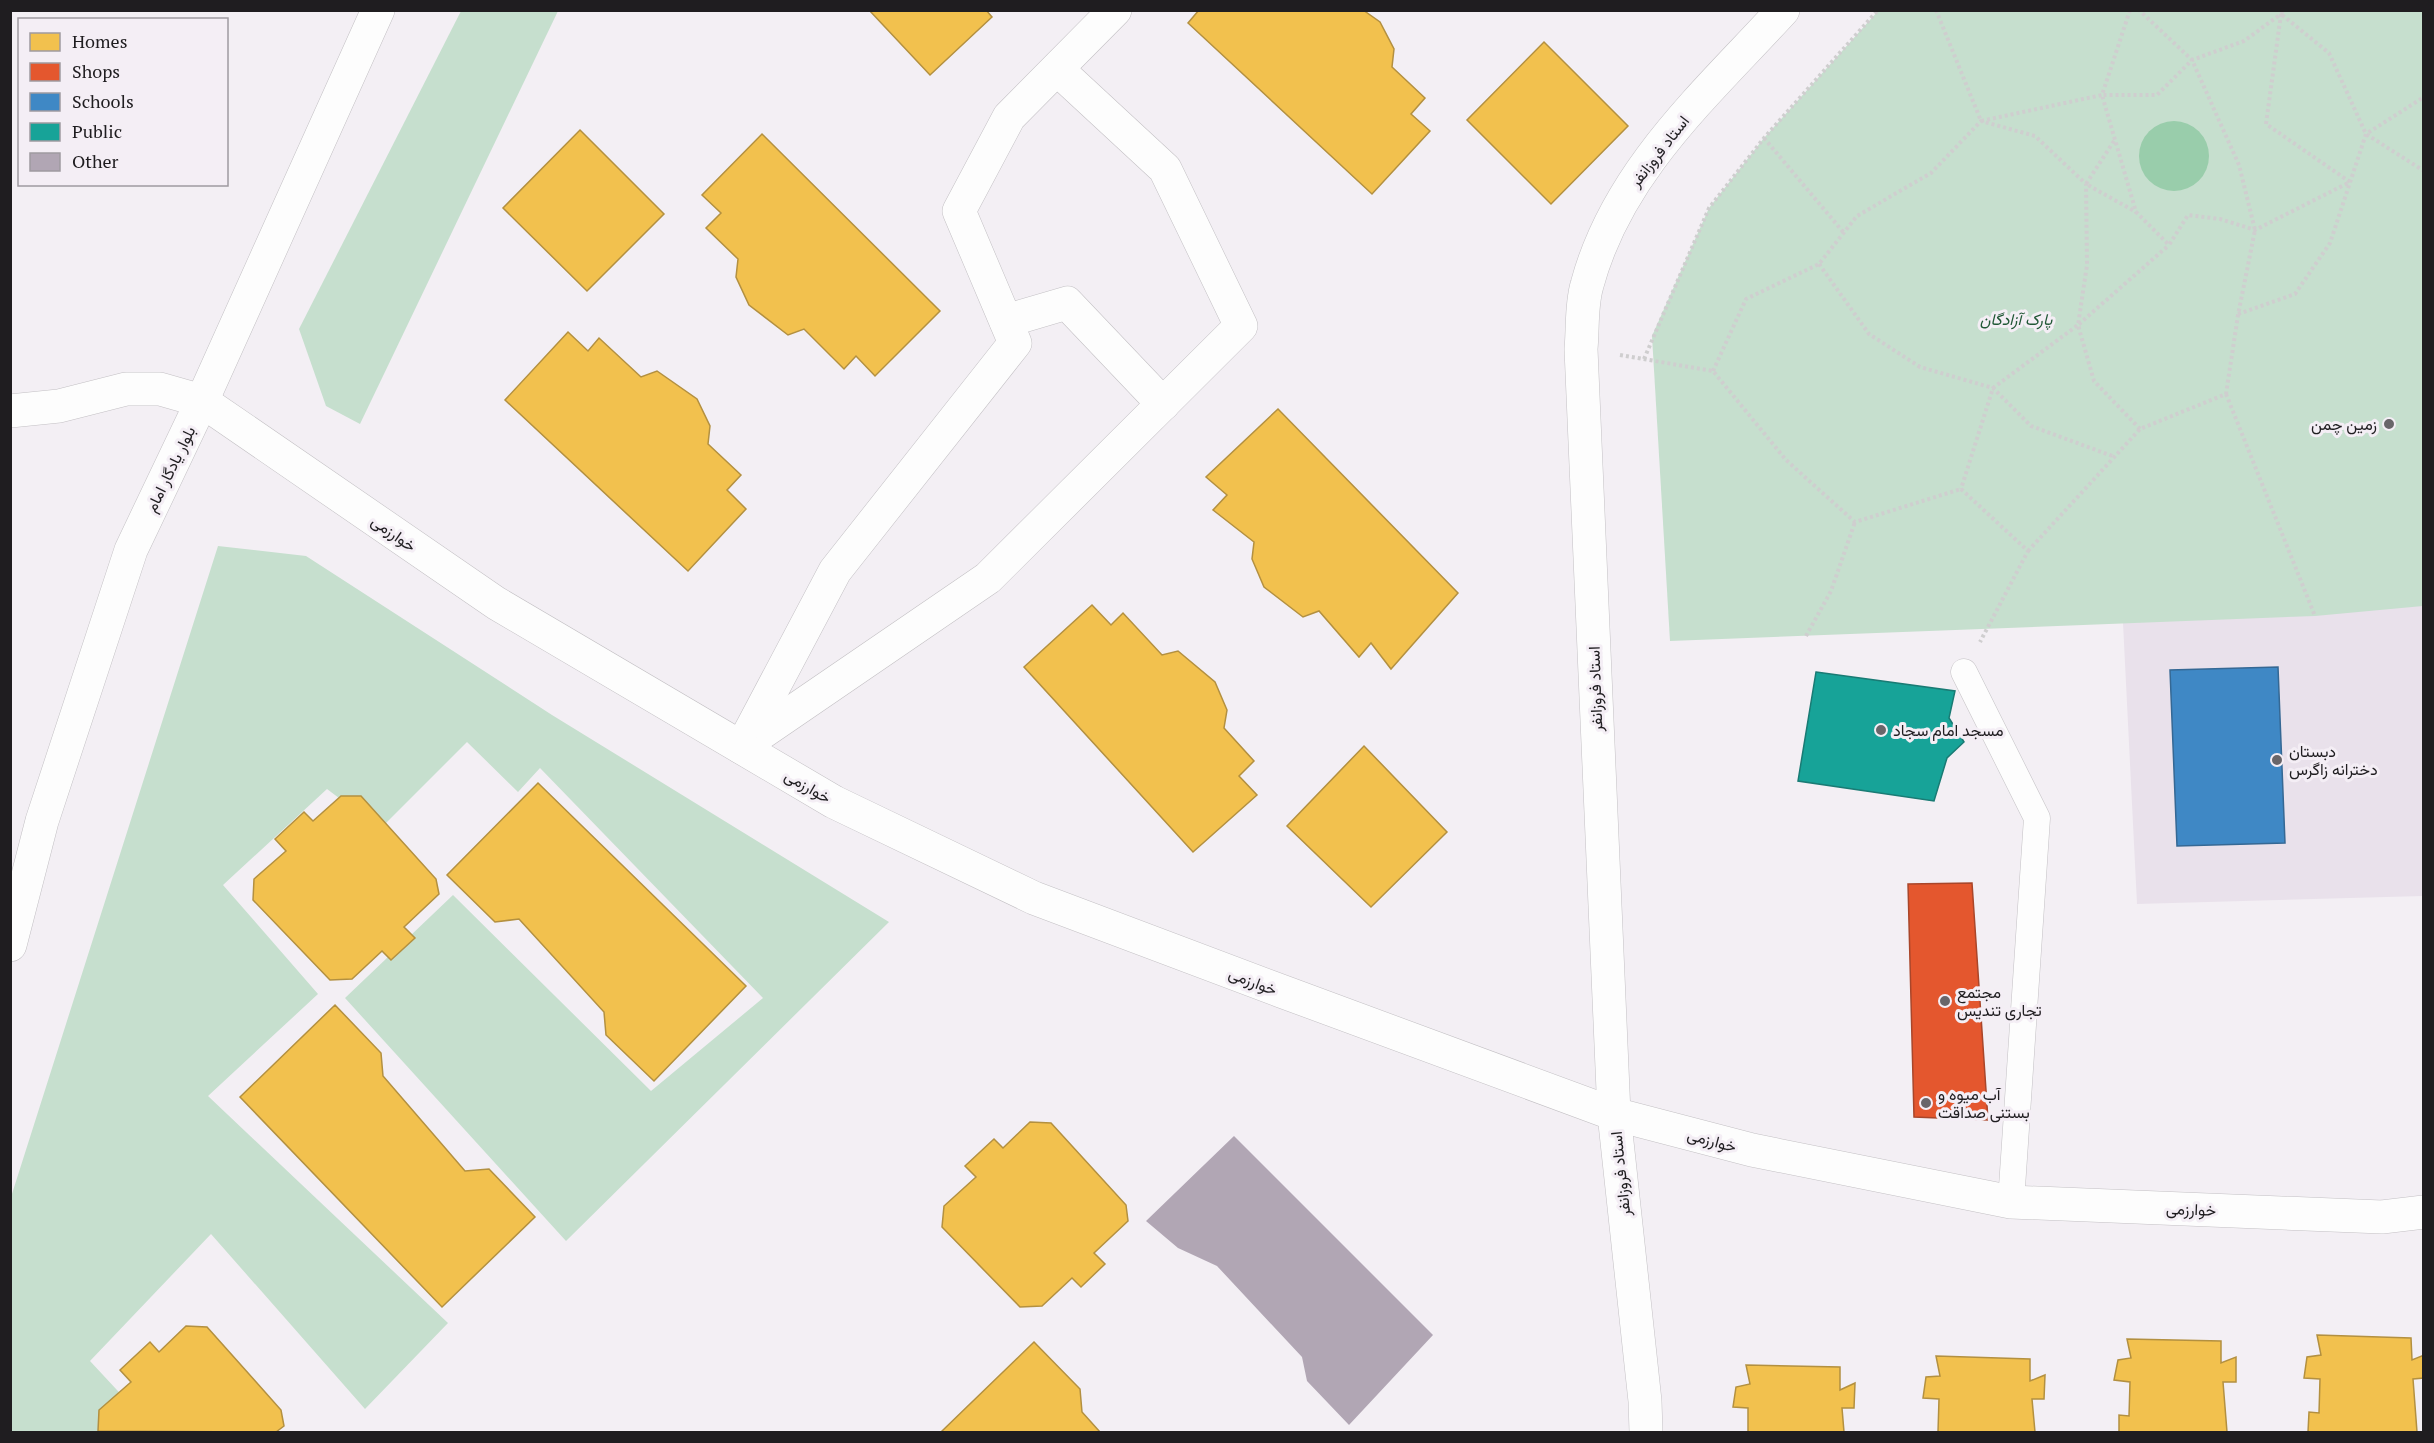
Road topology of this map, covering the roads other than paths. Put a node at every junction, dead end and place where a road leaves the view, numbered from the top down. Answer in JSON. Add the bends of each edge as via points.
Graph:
{"nodes":[{"id":1,"x":378,"y":10,"type":"edge"},
{"id":2,"x":1115,"y":10,"type":"edge"},
{"id":3,"x":1772,"y":18,"type":"edge"},
{"id":4,"x":1057,"y":69,"type":"junction"},
{"id":5,"x":1006,"y":321,"type":"junction"},
{"id":6,"x":202,"y":401,"type":"junction"},
{"id":7,"x":1163,"y":404,"type":"junction"},
{"id":8,"x":10,"y":411,"type":"edge"},
{"id":9,"x":1964,"y":672,"type":"road end"},
{"id":10,"x":741,"y":747,"type":"junction"},
{"id":11,"x":10,"y":945,"type":"edge"},
{"id":12,"x":1614,"y":1114,"type":"junction"},
{"id":13,"x":2011,"y":1202,"type":"junction"},
{"id":14,"x":2424,"y":1212,"type":"edge"},
{"id":15,"x":1646,"y":1432,"type":"edge"}],
"edges":[{"from":1,"to":6,"type":"street","name":"بلوار یادگار امام"},
{"from":2,"to":4,"type":"street"},
{"from":3,"to":12,"type":"street","name":"استاد فروزانفر","via":[[1636,176],[1608,228],[1586,287],[1581,349]]},
{"from":4,"to":5,"type":"street","via":[[1009,117],[959,211]]},
{"from":4,"to":7,"type":"street","via":[[1166,169],[1241,326]]},
{"from":5,"to":7,"type":"street","via":[[1067,303]]},
{"from":5,"to":10,"type":"street","via":[[1015,343],[835,571]]},
{"from":6,"to":8,"type":"street","name":"خوارزمی","via":[[160,388],[126,389],[59,406]]},
{"from":6,"to":10,"type":"street","name":"خوارزمی","via":[[496,603]]},
{"from":6,"to":11,"type":"street","name":"بلوار یادگار امام","via":[[131,550],[42,821]]},
{"from":7,"to":10,"type":"street","via":[[988,578]]},
{"from":9,"to":13,"type":"lane","via":[[2037,818]]},
{"from":10,"to":12,"type":"street","name":"خوارزمی","via":[[834,802],[1034,898]]},
{"from":12,"to":13,"type":"street","name":"خوارزمی","via":[[1752,1150]]},
{"from":12,"to":15,"type":"street","name":"استاد فروزانفر"},
{"from":13,"to":14,"type":"street","name":"خوارزمی","via":[[2382,1217]]}]}
